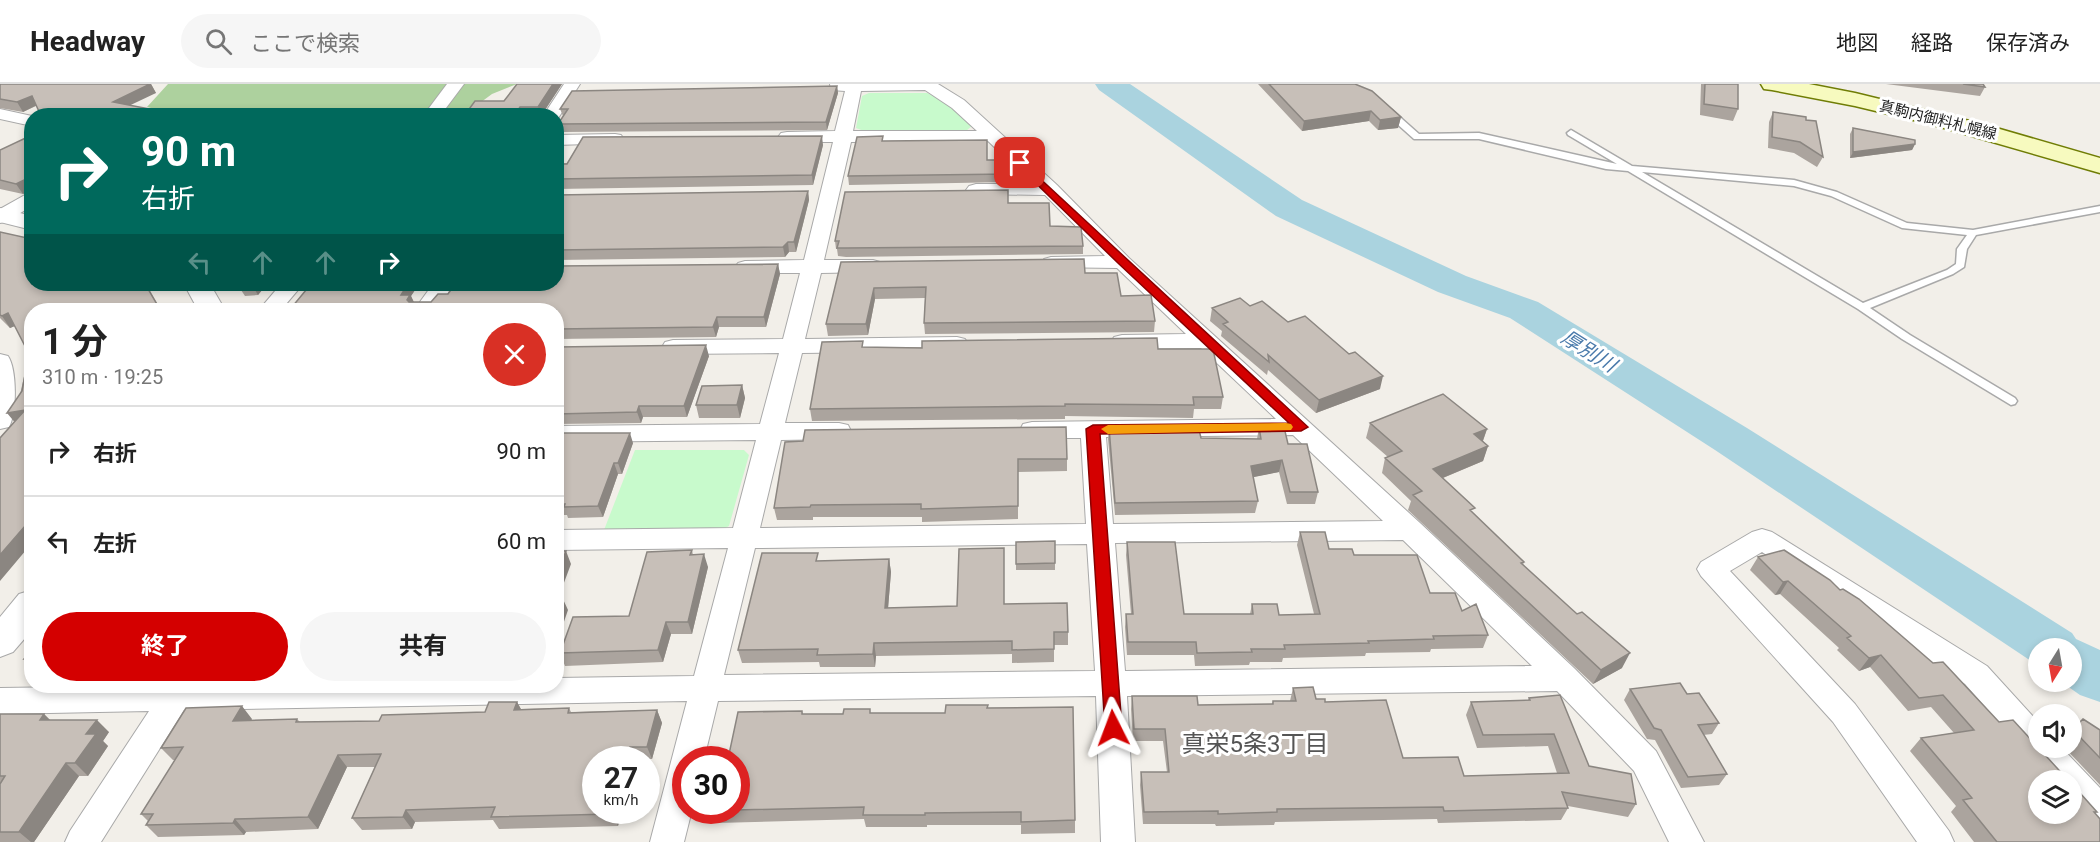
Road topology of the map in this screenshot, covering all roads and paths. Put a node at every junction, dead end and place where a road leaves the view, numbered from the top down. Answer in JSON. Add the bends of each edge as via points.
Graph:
{"nodes":[{"id":1,"x":456,"y":84,"type":"edge"},
{"id":2,"x":1773,"y":84,"type":"edge"},
{"id":3,"x":1814,"y":84,"type":"edge"},
{"id":4,"x":928,"y":85,"type":"edge"},
{"id":5,"x":854,"y":86,"type":"junction"},
{"id":6,"x":818,"y":87,"type":"edge"},
{"id":7,"x":569,"y":88,"type":"edge"},
{"id":8,"x":591,"y":91,"type":"edge"},
{"id":9,"x":1383,"y":107,"type":"edge"},
{"id":10,"x":436,"y":108,"type":"edge"},
{"id":11,"x":556,"y":108,"type":"edge"},
{"id":12,"x":0,"y":114,"type":"edge"},
{"id":13,"x":24,"y":119,"type":"edge"},
{"id":14,"x":1571,"y":133,"type":"dead end"},
{"id":15,"x":844,"y":136,"type":"junction"},
{"id":16,"x":991,"y":136,"type":"junction"},
{"id":17,"x":772,"y":137,"type":"edge"},
{"id":18,"x":628,"y":139,"type":"edge"},
{"id":19,"x":564,"y":140,"type":"edge"},
{"id":20,"x":2100,"y":155,"type":"edge"},
{"id":21,"x":2100,"y":166,"type":"edge"},
{"id":22,"x":1632,"y":168,"type":"junction"},
{"id":23,"x":1050,"y":189,"type":"junction"},
{"id":24,"x":958,"y":191,"type":"edge"},
{"id":25,"x":24,"y":202,"type":"edge"},
{"id":26,"x":2100,"y":209,"type":"edge"},
{"id":27,"x":1,"y":216,"type":"edge"},
{"id":28,"x":24,"y":221,"type":"edge"},
{"id":29,"x":1973,"y":233,"type":"junction"},
{"id":30,"x":1122,"y":262,"type":"junction"},
{"id":31,"x":1027,"y":263,"type":"edge"},
{"id":32,"x":896,"y":266,"type":"edge"},
{"id":33,"x":719,"y":267,"type":"edge"},
{"id":34,"x":812,"y":267,"type":"junction"},
{"id":35,"x":286,"y":291,"type":"edge"},
{"id":36,"x":276,"y":303,"type":"edge"},
{"id":37,"x":1862,"y":307,"type":"junction"},
{"id":38,"x":1209,"y":341,"type":"junction"},
{"id":39,"x":1102,"y":342,"type":"edge"},
{"id":40,"x":983,"y":344,"type":"edge"},
{"id":41,"x":792,"y":346,"type":"junction"},
{"id":42,"x":651,"y":347,"type":"edge"},
{"id":43,"x":0,"y":361,"type":"edge"},
{"id":44,"x":2011,"y":401,"type":"dead end"},
{"id":45,"x":0,"y":421,"type":"edge"},
{"id":46,"x":1301,"y":427,"type":"junction"},
{"id":47,"x":1093,"y":429,"type":"junction"},
{"id":48,"x":1009,"y":430,"type":"edge"},
{"id":49,"x":771,"y":431,"type":"junction"},
{"id":50,"x":866,"y":431,"type":"edge"},
{"id":51,"x":564,"y":434,"type":"edge"},
{"id":52,"x":1410,"y":530,"type":"junction"},
{"id":53,"x":1099,"y":534,"type":"junction"},
{"id":54,"x":744,"y":537,"type":"junction"},
{"id":55,"x":564,"y":540,"type":"edge"},
{"id":56,"x":24,"y":614,"type":"edge"},
{"id":57,"x":0,"y":642,"type":"edge"},
{"id":58,"x":1564,"y":678,"type":"junction"},
{"id":59,"x":1111,"y":683,"type":"junction"},
{"id":60,"x":706,"y":688,"type":"junction"},
{"id":61,"x":564,"y":689,"type":"edge"},
{"id":62,"x":159,"y":693,"type":"edge"},
{"id":63,"x":178,"y":693,"type":"edge"},
{"id":64,"x":0,"y":701,"type":"edge"},
{"id":65,"x":2028,"y":733,"type":"edge"},
{"id":66,"x":691,"y":746,"type":"edge"},
{"id":67,"x":2051,"y":758,"type":"edge"},
{"id":68,"x":2062,"y":770,"type":"edge"},
{"id":69,"x":2082,"y":793,"type":"edge"},
{"id":70,"x":2100,"y":813,"type":"edge"},
{"id":71,"x":672,"y":823,"type":"edge"},
{"id":72,"x":82,"y":842,"type":"edge"},
{"id":73,"x":667,"y":842,"type":"edge"},
{"id":74,"x":1118,"y":842,"type":"edge"},
{"id":75,"x":1687,"y":842,"type":"edge"},
{"id":76,"x":1937,"y":842,"type":"edge"}],
"edges":[{"from":1,"to":10,"type":"street"},
{"from":2,"to":21,"type":"main road","name":"真駒内御料札幌線","via":[[1916,114]]},
{"from":3,"to":20,"type":"main road","name":"真駒内御料札幌線","via":[[1961,114]]},
{"from":4,"to":5,"type":"street"},
{"from":4,"to":16,"type":"street","via":[[958,104]]},
{"from":5,"to":6,"type":"street"},
{"from":5,"to":15,"type":"street"},
{"from":7,"to":8,"type":"street"},
{"from":7,"to":11,"type":"street"},
{"from":9,"to":22,"type":"lane","via":[[1417,137],[1479,136],[1606,166]]},
{"from":12,"to":13,"type":"street"},
{"from":14,"to":22,"type":"lane"},
{"from":15,"to":16,"type":"street"},
{"from":15,"to":17,"type":"street"},
{"from":15,"to":34,"type":"street"},
{"from":16,"to":23,"type":"street"},
{"from":18,"to":19,"type":"street"},
{"from":22,"to":29,"type":"lane","via":[[1794,183],[1834,194],[1905,226]]},
{"from":22,"to":37,"type":"lane"},
{"from":23,"to":24,"type":"street"},
{"from":23,"to":30,"type":"street"},
{"from":25,"to":27,"type":"street"},
{"from":26,"to":29,"type":"lane"},
{"from":27,"to":28,"type":"street"},
{"from":29,"to":37,"type":"lane","via":[[1962,249],[1961,265]]},
{"from":30,"to":31,"type":"street"},
{"from":30,"to":38,"type":"street"},
{"from":32,"to":34,"type":"street"},
{"from":33,"to":34,"type":"street"},
{"from":34,"to":41,"type":"street"},
{"from":35,"to":36,"type":"street"},
{"from":37,"to":44,"type":"lane"},
{"from":38,"to":39,"type":"street"},
{"from":38,"to":46,"type":"street"},
{"from":40,"to":41,"type":"street"},
{"from":41,"to":42,"type":"street"},
{"from":41,"to":49,"type":"street"},
{"from":43,"to":45,"type":"street"},
{"from":46,"to":47,"type":"street"},
{"from":46,"to":52,"type":"street"},
{"from":47,"to":48,"type":"street"},
{"from":47,"to":53,"type":"street"},
{"from":49,"to":50,"type":"street"},
{"from":49,"to":51,"type":"street"},
{"from":49,"to":54,"type":"street"},
{"from":52,"to":53,"type":"street"},
{"from":52,"to":58,"type":"street"},
{"from":53,"to":54,"type":"street"},
{"from":53,"to":59,"type":"street"},
{"from":54,"to":55,"type":"street"},
{"from":54,"to":60,"type":"street"},
{"from":56,"to":57,"type":"street"},
{"from":58,"to":59,"type":"street"},
{"from":58,"to":75,"type":"street","via":[[1645,761]]},
{"from":59,"to":60,"type":"street"},
{"from":59,"to":74,"type":"street"},
{"from":60,"to":61,"type":"street"},
{"from":60,"to":66,"type":"street"},
{"from":62,"to":64,"type":"street"},
{"from":63,"to":72,"type":"street"},
{"from":65,"to":76,"type":"street","via":[[1976,675],[1762,539],[1711,569],[1844,712]]},
{"from":67,"to":68,"type":"street"},
{"from":69,"to":70,"type":"street"},
{"from":71,"to":73,"type":"street"}]}
